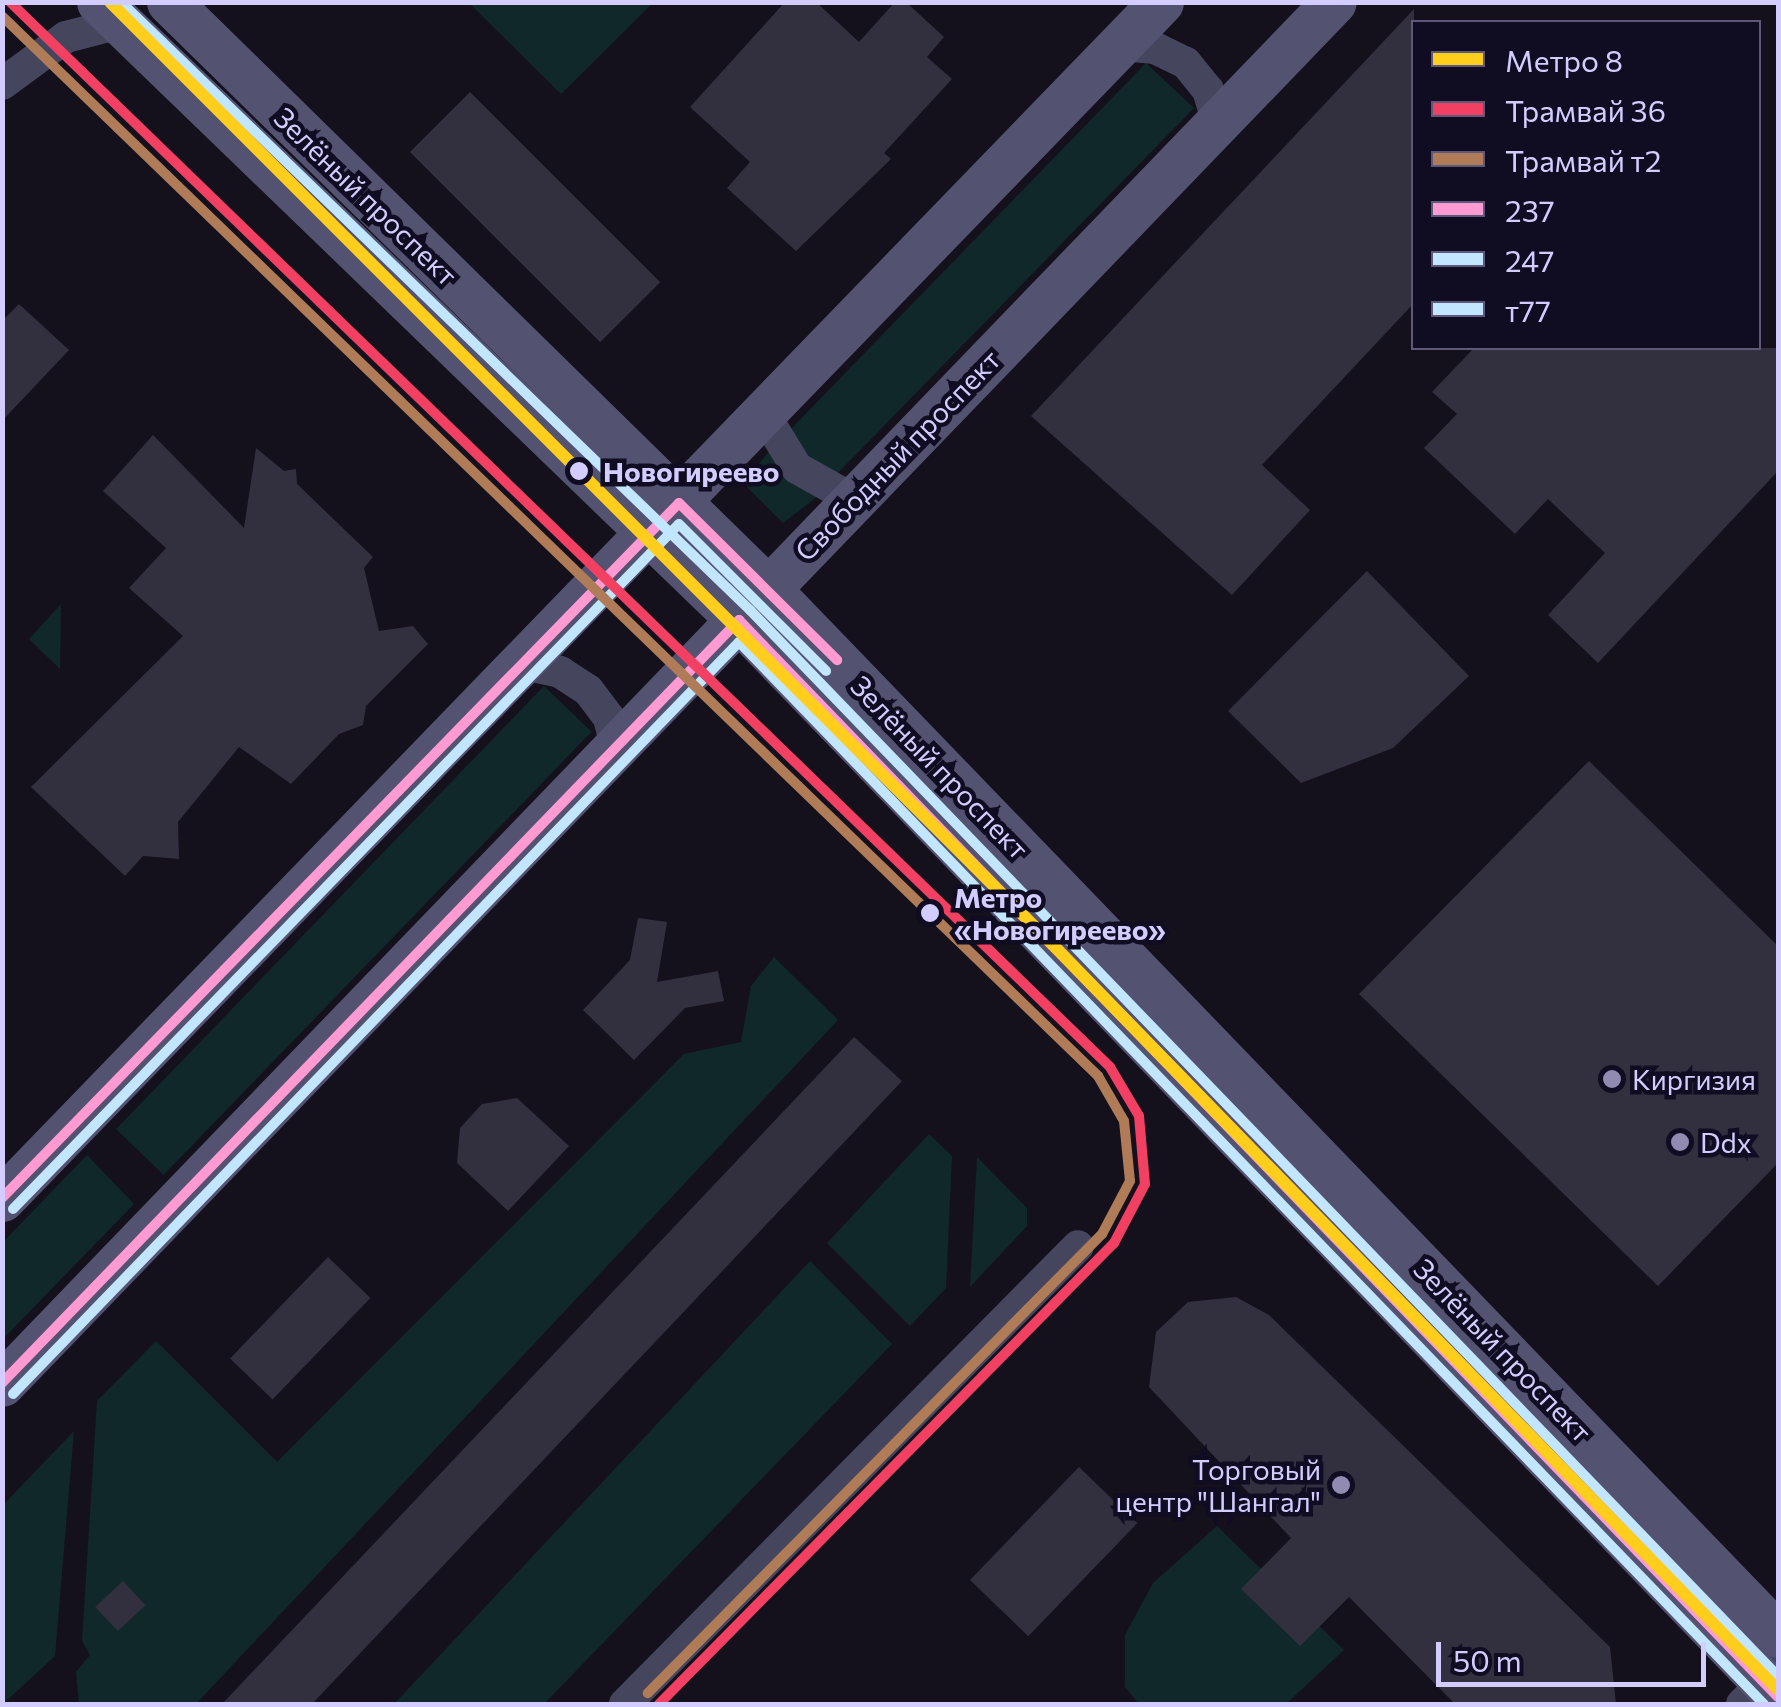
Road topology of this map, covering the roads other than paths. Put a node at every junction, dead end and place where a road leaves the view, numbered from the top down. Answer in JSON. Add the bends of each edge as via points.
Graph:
{"nodes":[{"id":1,"x":169,"y":2,"type":"edge"},
{"id":2,"x":1161,"y":2,"type":"edge"},
{"id":3,"x":1334,"y":2,"type":"edge"},
{"id":4,"x":109,"y":13,"type":"edge"},
{"id":5,"x":1121,"y":45,"type":"junction"},
{"id":6,"x":2,"y":84,"type":"edge"},
{"id":7,"x":1218,"y":124,"type":"junction"},
{"id":8,"x":764,"y":414,"type":"junction"},
{"id":9,"x":854,"y":500,"type":"junction"},
{"id":10,"x":664,"y":518,"type":"junction"},
{"id":11,"x":754,"y":605,"type":"junction"},
{"id":12,"x":522,"y":664,"type":"junction"},
{"id":13,"x":616,"y":748,"type":"junction"},
{"id":14,"x":2,"y":1199,"type":"edge"},
{"id":15,"x":1078,"y":1246,"type":"dead end"},
{"id":16,"x":2,"y":1384,"type":"edge"},
{"id":17,"x":1778,"y":1635,"type":"edge"},
{"id":18,"x":1766,"y":1688,"type":"edge"},
{"id":19,"x":625,"y":1704,"type":"edge"}],
"edges":[{"from":1,"to":10,"type":"main road","name":"Зелёный проспект"},
{"from":2,"to":5,"type":"main road"},
{"from":3,"to":7,"type":"main road","name":"Свободный проспект"},
{"from":4,"to":6,"type":"street"},
{"from":4,"to":10,"type":"main road","name":"Зелёный проспект"},
{"from":5,"to":7,"type":"street","via":[[1155,48],[1186,63],[1208,90]]},
{"from":5,"to":8,"type":"main road"},
{"from":7,"to":9,"type":"main road","name":"Свободный проспект"},
{"from":8,"to":9,"type":"street","via":[[797,468]]},
{"from":8,"to":10,"type":"main road"},
{"from":9,"to":11,"type":"main road","name":"Свободный проспект"},
{"from":10,"to":11,"type":"main road","name":"Зелёный проспект"},
{"from":10,"to":12,"type":"main road"},
{"from":11,"to":13,"type":"main road","name":"Свободный проспект"},
{"from":11,"to":17,"type":"main road","name":"Зелёный проспект"},
{"from":11,"to":18,"type":"main road","name":"Зелёный проспект"},
{"from":12,"to":13,"type":"street","via":[[560,672],[588,690],[608,718]]},
{"from":12,"to":14,"type":"main road"},
{"from":13,"to":16,"type":"main road","name":"Свободный проспект"},
{"from":15,"to":19,"type":"street"}]}
